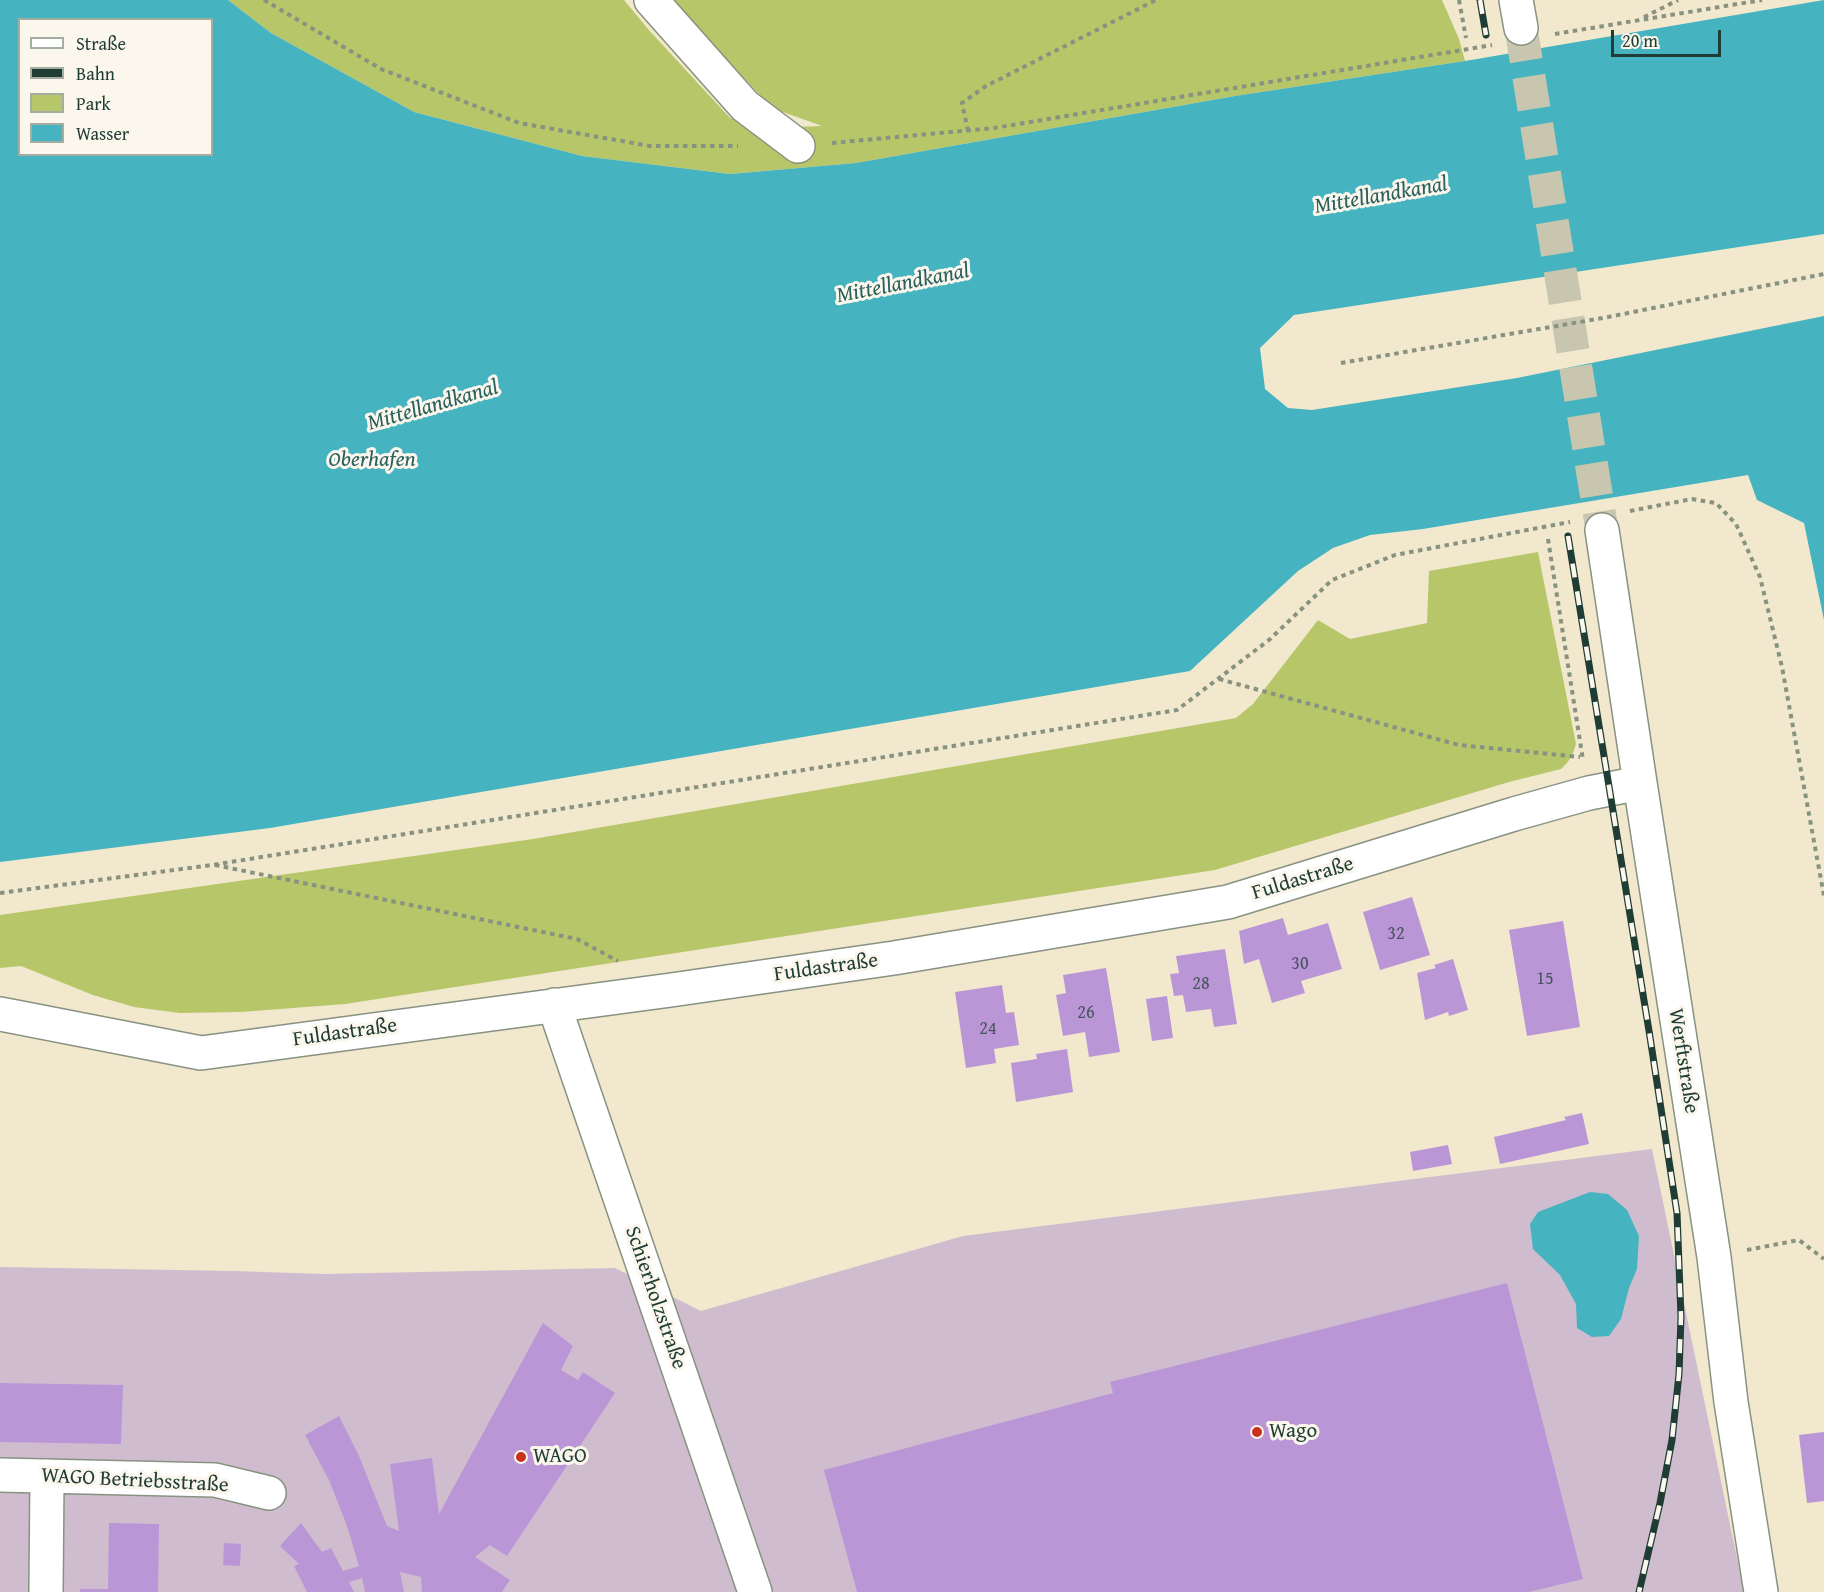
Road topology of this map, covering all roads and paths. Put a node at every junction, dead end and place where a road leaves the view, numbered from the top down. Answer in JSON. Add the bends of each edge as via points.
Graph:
{"nodes":[{"id":1,"x":264,"y":0,"type":"edge"},
{"id":2,"x":651,"y":0,"type":"edge"},
{"id":3,"x":1156,"y":0,"type":"edge"},
{"id":4,"x":1459,"y":0,"type":"edge"},
{"id":5,"x":1678,"y":0,"type":"edge"},
{"id":6,"x":1762,"y":0,"type":"edge"},
{"id":7,"x":1638,"y":20,"type":"junction"},
{"id":8,"x":1520,"y":27,"type":"edge"},
{"id":9,"x":1466,"y":38,"type":"dead end"},
{"id":10,"x":968,"y":131,"type":"junction"},
{"id":11,"x":741,"y":146,"type":"dead end"},
{"id":12,"x":798,"y":146,"type":"joint"},
{"id":13,"x":1824,"y":274,"type":"edge"},
{"id":14,"x":1341,"y":363,"type":"dead end"},
{"id":15,"x":1601,"y":521,"type":"junction"},
{"id":16,"x":1548,"y":539,"type":"dead end"},
{"id":17,"x":1218,"y":679,"type":"junction"},
{"id":18,"x":1583,"y":758,"type":"junction"},
{"id":19,"x":1640,"y":783,"type":"junction"},
{"id":20,"x":1589,"y":793,"type":"junction"},
{"id":21,"x":212,"y":865,"type":"junction"},
{"id":22,"x":0,"y":893,"type":"edge"},
{"id":23,"x":1824,"y":896,"type":"edge"},
{"id":24,"x":619,"y":962,"type":"dead end"},
{"id":25,"x":554,"y":1005,"type":"junction"},
{"id":26,"x":0,"y":1014,"type":"edge"},
{"id":27,"x":1714,"y":1257,"type":"junction"},
{"id":28,"x":1824,"y":1259,"type":"edge"},
{"id":29,"x":0,"y":1475,"type":"edge"},
{"id":30,"x":47,"y":1476,"type":"junction"},
{"id":31,"x":269,"y":1493,"type":"dead end"},
{"id":32,"x":46,"y":1592,"type":"edge"},
{"id":33,"x":755,"y":1592,"type":"edge"},
{"id":34,"x":1761,"y":1592,"type":"edge"}],
"edges":[{"from":1,"to":11,"type":"path","via":[[381,69],[519,123],[650,146]]},
{"from":2,"to":12,"type":"street","via":[[745,106]]},
{"from":3,"to":10,"type":"path","via":[[986,86],[962,103]]},
{"from":4,"to":9,"type":"path"},
{"from":5,"to":7,"type":"path"},
{"from":6,"to":7,"type":"path"},
{"from":7,"to":8,"type":"path"},
{"from":8,"to":10,"type":"path"},
{"from":10,"to":12,"type":"path"},
{"from":13,"to":14,"type":"path","via":[[1604,318]]},
{"from":15,"to":17,"type":"path","via":[[1395,555],[1332,580],[1269,640]]},
{"from":15,"to":19,"type":"street","name":"Werftstraße"},
{"from":15,"to":23,"type":"path","via":[[1692,499],[1716,502],[1736,524],[1760,577]]},
{"from":16,"to":18,"type":"path"},
{"from":17,"to":18,"type":"path","via":[[1459,745]]},
{"from":17,"to":21,"type":"path","via":[[1177,710]]},
{"from":18,"to":20,"type":"path"},
{"from":19,"to":20,"type":"street","name":"Fuldastraße"},
{"from":19,"to":27,"type":"street","name":"Werftstraße"},
{"from":20,"to":25,"type":"street","name":"Fuldastraße","via":[[1228,902],[894,958]]},
{"from":21,"to":22,"type":"path"},
{"from":21,"to":24,"type":"path","via":[[577,939]]},
{"from":25,"to":26,"type":"street","name":"Fuldastraße","via":[[201,1053]]},
{"from":25,"to":33,"type":"street","name":"Schierholzstraße"},
{"from":27,"to":28,"type":"path","via":[[1799,1239]]},
{"from":27,"to":34,"type":"street","name":"Werftstraße","via":[[1731,1402]]},
{"from":29,"to":30,"type":"street","name":"WAGO Betriebsstraße"},
{"from":30,"to":31,"type":"street","name":"WAGO Betriebsstraße","via":[[215,1480]]},
{"from":30,"to":32,"type":"street"}]}
